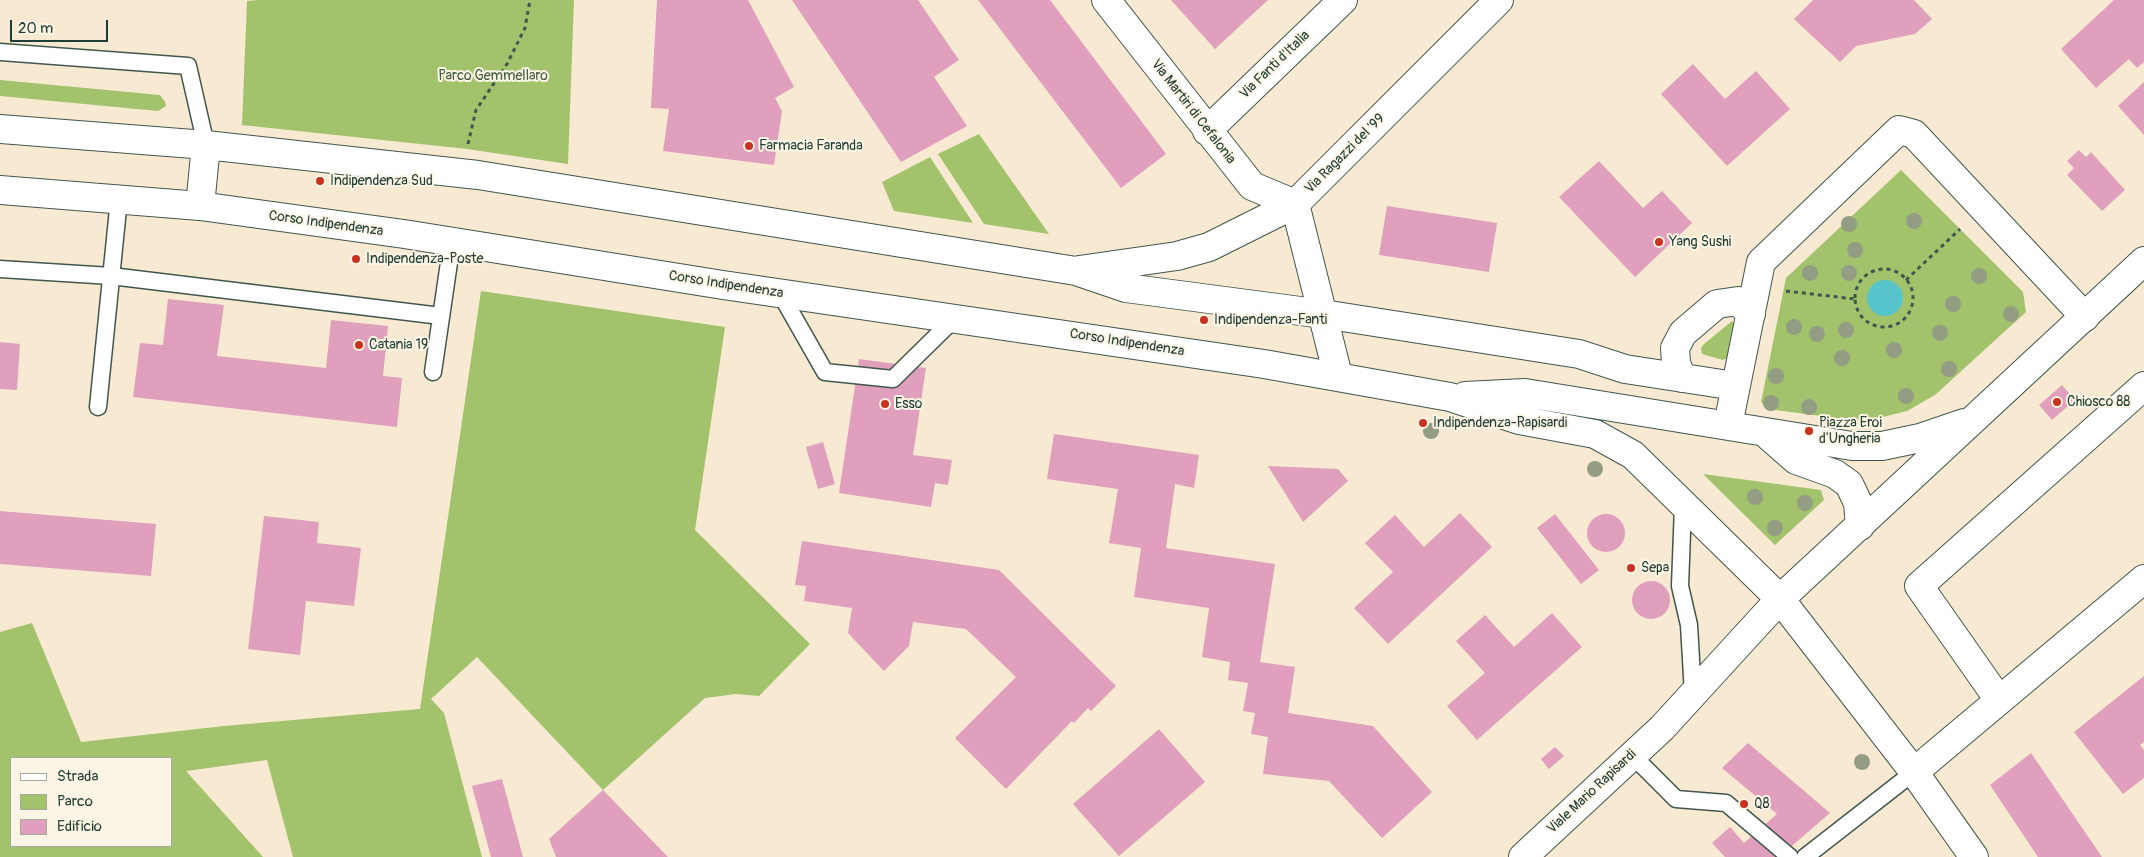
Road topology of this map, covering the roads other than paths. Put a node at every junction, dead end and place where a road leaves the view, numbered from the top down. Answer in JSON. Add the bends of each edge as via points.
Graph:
{"nodes":[{"id":1,"x":1106,"y":0,"type":"edge"},
{"id":2,"x":1342,"y":0,"type":"edge"},
{"id":3,"x":1499,"y":0,"type":"edge"},
{"id":4,"x":0,"y":52,"type":"edge"},
{"id":5,"x":0,"y":129,"type":"edge"},
{"id":6,"x":1207,"y":131,"type":"junction"},
{"id":7,"x":206,"y":145,"type":"junction"},
{"id":8,"x":0,"y":190,"type":"edge"},
{"id":9,"x":119,"y":199,"type":"junction"},
{"id":10,"x":1295,"y":204,"type":"junction"},
{"id":11,"x":200,"y":206,"type":"junction"},
{"id":12,"x":452,"y":242,"type":"junction"},
{"id":13,"x":2144,"y":261,"type":"edge"},
{"id":14,"x":0,"y":269,"type":"edge"},
{"id":15,"x":1076,"y":271,"type":"junction"},
{"id":16,"x":111,"y":276,"type":"junction"},
{"id":17,"x":780,"y":293,"type":"junction"},
{"id":18,"x":1323,"y":314,"type":"junction"},
{"id":19,"x":1750,"y":314,"type":"junction"},
{"id":20,"x":441,"y":316,"type":"junction"},
{"id":21,"x":2085,"y":317,"type":"junction"},
{"id":22,"x":955,"y":318,"type":"junction"},
{"id":23,"x":433,"y":372,"type":"dead end"},
{"id":24,"x":1338,"y":376,"type":"junction"},
{"id":25,"x":1682,"y":378,"type":"junction"},
{"id":26,"x":1734,"y":386,"type":"junction"},
{"id":27,"x":2144,"y":386,"type":"edge"},
{"id":28,"x":1450,"y":397,"type":"junction"},
{"id":29,"x":98,"y":407,"type":"dead end"},
{"id":30,"x":1973,"y":420,"type":"junction"},
{"id":31,"x":1728,"y":425,"type":"junction"},
{"id":32,"x":1764,"y":432,"type":"junction"},
{"id":33,"x":1683,"y":506,"type":"junction"},
{"id":34,"x":1860,"y":526,"type":"junction"},
{"id":35,"x":2144,"y":579,"type":"edge"},
{"id":36,"x":1780,"y":599,"type":"junction"},
{"id":37,"x":1693,"y":694,"type":"junction"},
{"id":38,"x":2000,"y":700,"type":"junction"},
{"id":39,"x":1632,"y":755,"type":"junction"},
{"id":40,"x":1914,"y":772,"type":"junction"},
{"id":41,"x":1523,"y":857,"type":"edge"},
{"id":42,"x":1790,"y":857,"type":"edge"},
{"id":43,"x":1805,"y":857,"type":"edge"},
{"id":44,"x":1974,"y":857,"type":"edge"}],
"edges":[{"from":1,"to":6,"type":"street","name":"Via Martiri di Cefalonia"},
{"from":2,"to":6,"type":"street","name":"Via Fanti d'Italia"},
{"from":3,"to":10,"type":"street","name":"Via Ragazzi del '99"},
{"from":4,"to":7,"type":"lane","via":[[188,66]]},
{"from":5,"to":7,"type":"street"},
{"from":6,"to":10,"type":"street","name":"Via Martiri di Cefalonia","via":[[1252,186]]},
{"from":7,"to":11,"type":"street"},
{"from":7,"to":15,"type":"street","via":[[465,174]]},
{"from":8,"to":9,"type":"street","name":"Corso Indipendenza"},
{"from":9,"to":11,"type":"street","name":"Corso Indipendenza"},
{"from":9,"to":16,"type":"lane"},
{"from":10,"to":15,"type":"street","via":[[1209,247],[1177,256]]},
{"from":10,"to":18,"type":"street","name":"Via Ragazzi del '99"},
{"from":11,"to":12,"type":"street","name":"Corso Indipendenza"},
{"from":12,"to":17,"type":"street","name":"Corso Indipendenza"},
{"from":12,"to":20,"type":"lane"},
{"from":13,"to":21,"type":"street","name":"Viale Mario Rapisardi"},
{"from":14,"to":16,"type":"lane"},
{"from":15,"to":18,"type":"street","via":[[1126,288]]},
{"from":16,"to":20,"type":"lane"},
{"from":16,"to":29,"type":"lane"},
{"from":17,"to":22,"type":"street","name":"Corso Indipendenza"},
{"from":17,"to":22,"type":"lane","via":[[825,372],[893,379]]},
{"from":18,"to":24,"type":"street","name":"Via Ragazzi del '99"},
{"from":18,"to":25,"type":"street","via":[[1579,354],[1624,369]]},
{"from":19,"to":21,"type":"street","via":[[1761,262],[1899,130],[1914,134]]},
{"from":19,"to":25,"type":"street","via":[[1738,301],[1717,304],[1683,333],[1675,348],[1676,364]]},
{"from":19,"to":26,"type":"street"},
{"from":20,"to":23,"type":"lane"},
{"from":21,"to":30,"type":"street","name":"Viale Mario Rapisardi"},
{"from":22,"to":24,"type":"street","name":"Corso Indipendenza"},
{"from":24,"to":28,"type":"street","name":"Corso Indipendenza"},
{"from":25,"to":26,"type":"street"},
{"from":26,"to":31,"type":"street"},
{"from":27,"to":38,"type":"street","via":[[1919,586]]},
{"from":28,"to":31,"type":"street","via":[[1525,393]]},
{"from":28,"to":33,"type":"street","via":[[1519,420],[1595,434],[1633,455]]},
{"from":30,"to":32,"type":"street","via":[[1920,438],[1882,446],[1852,446]]},
{"from":30,"to":34,"type":"street","name":"Viale Mario Rapisardi"},
{"from":31,"to":32,"type":"street"},
{"from":32,"to":34,"type":"street","via":[[1796,460],[1836,474],[1849,484],[1858,503]]},
{"from":33,"to":36,"type":"street"},
{"from":33,"to":37,"type":"lane","via":[[1680,586],[1689,625]]},
{"from":34,"to":36,"type":"street","name":"Viale Mario Rapisardi"},
{"from":35,"to":38,"type":"street"},
{"from":36,"to":37,"type":"street","name":"Viale Mario Rapisardi"},
{"from":36,"to":40,"type":"street"},
{"from":37,"to":39,"type":"street","name":"Viale Mario Rapisardi"},
{"from":38,"to":40,"type":"street"},
{"from":39,"to":41,"type":"street","name":"Viale Mario Rapisardi"},
{"from":39,"to":42,"type":"lane","via":[[1676,799],[1726,803]]},
{"from":40,"to":43,"type":"lane"},
{"from":40,"to":44,"type":"street"}]}
